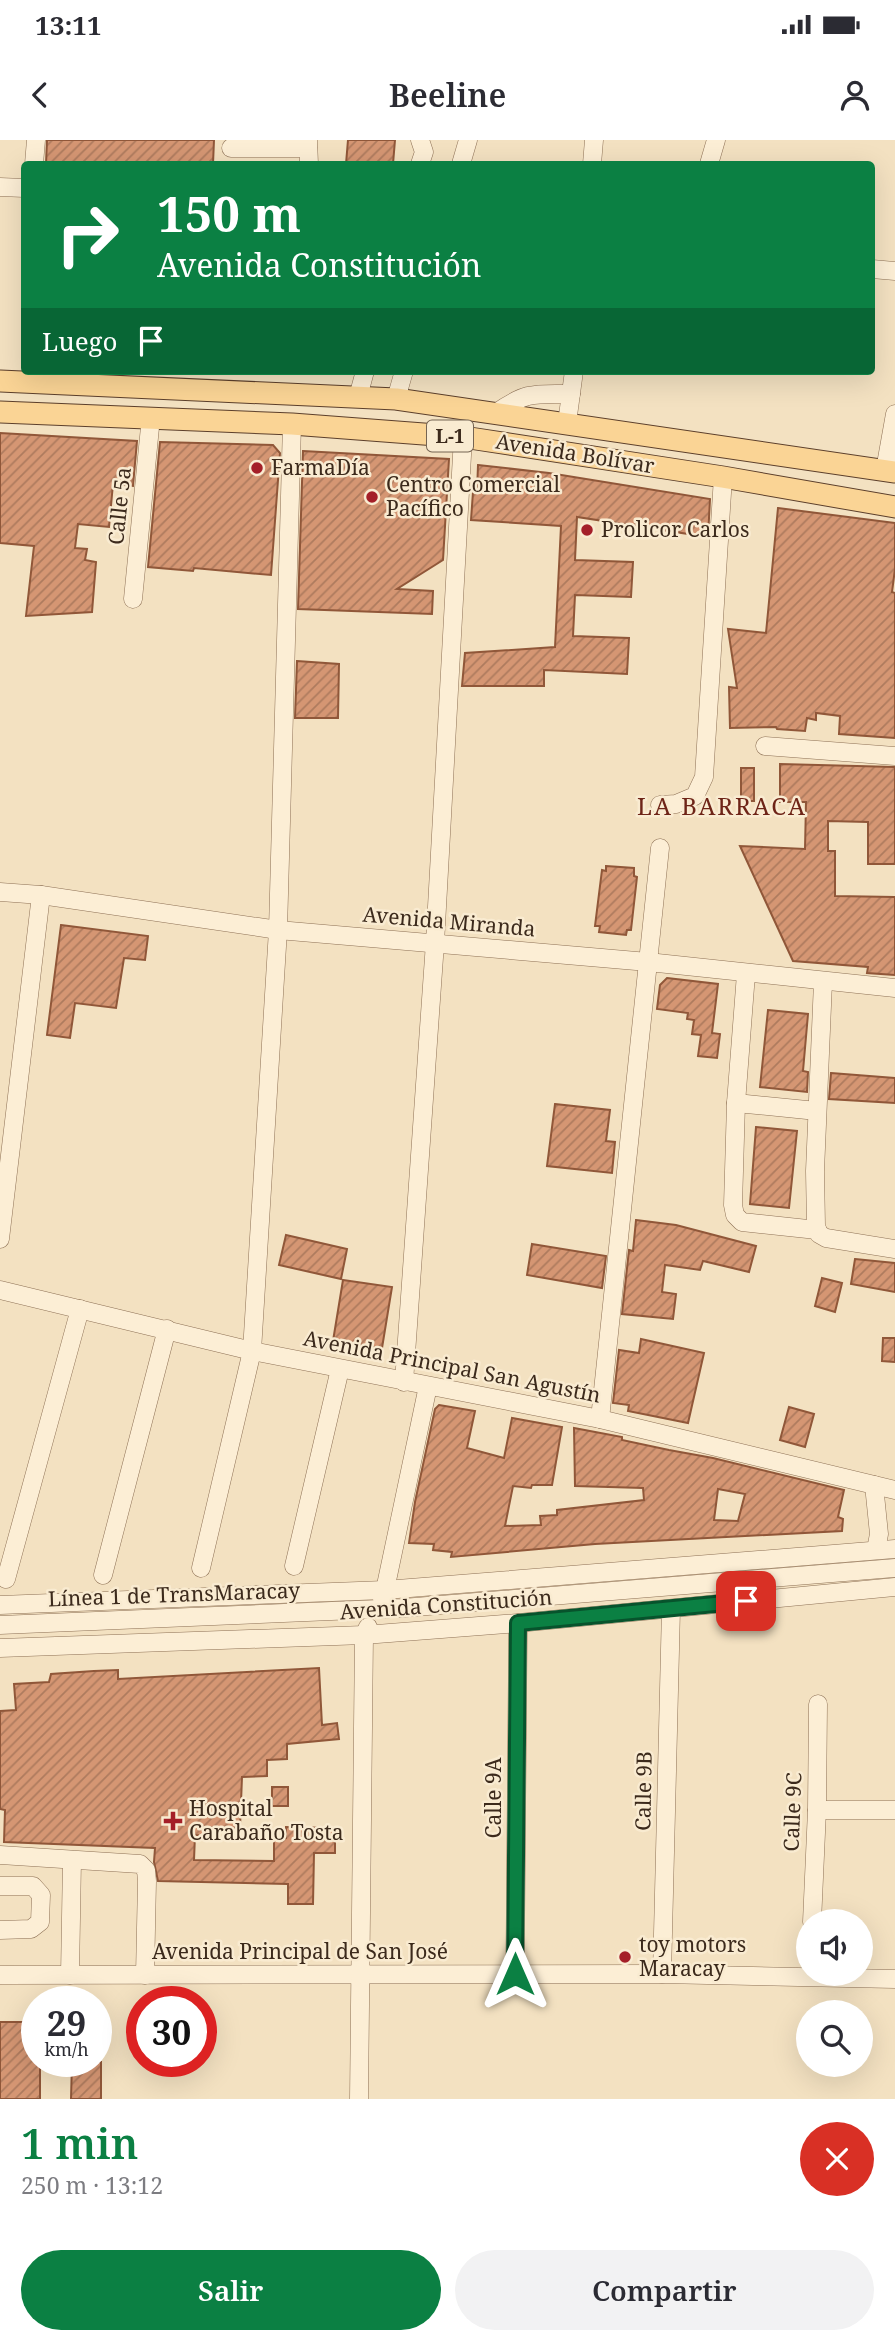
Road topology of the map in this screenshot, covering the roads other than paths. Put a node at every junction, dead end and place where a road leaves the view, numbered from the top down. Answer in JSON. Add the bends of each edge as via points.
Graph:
{"nodes":[{"id":1,"x":36,"y":140,"type":"edge"},
{"id":2,"x":420,"y":140,"type":"edge"},
{"id":3,"x":468,"y":140,"type":"edge"},
{"id":4,"x":594,"y":140,"type":"edge"},
{"id":5,"x":716,"y":140,"type":"edge"},
{"id":6,"x":231,"y":148,"type":"dead end"},
{"id":7,"x":308,"y":151,"type":"edge"},
{"id":8,"x":34,"y":161,"type":"edge"},
{"id":9,"x":421,"y":161,"type":"edge"},
{"id":10,"x":462,"y":161,"type":"edge"},
{"id":11,"x":592,"y":161,"type":"edge"},
{"id":12,"x":710,"y":161,"type":"edge"},
{"id":13,"x":0,"y":187,"type":"edge"},
{"id":14,"x":21,"y":188,"type":"edge"},
{"id":15,"x":875,"y":269,"type":"edge"},
{"id":16,"x":895,"y":271,"type":"edge"},
{"id":17,"x":364,"y":375,"type":"edge"},
{"id":18,"x":403,"y":375,"type":"edge"},
{"id":19,"x":573,"y":375,"type":"edge"},
{"id":20,"x":0,"y":381,"type":"edge"},
{"id":21,"x":571,"y":394,"type":"junction"},
{"id":22,"x":358,"y":397,"type":"junction"},
{"id":23,"x":396,"y":399,"type":"junction"},
{"id":24,"x":0,"y":412,"type":"edge"},
{"id":25,"x":496,"y":413,"type":"junction"},
{"id":26,"x":895,"y":414,"type":"edge"},
{"id":27,"x":151,"y":417,"type":"junction"},
{"id":28,"x":567,"y":423,"type":"junction"},
{"id":29,"x":292,"y":424,"type":"junction"},
{"id":30,"x":463,"y":437,"type":"junction"},
{"id":31,"x":890,"y":471,"type":"edge"},
{"id":32,"x":723,"y":477,"type":"junction"},
{"id":33,"x":895,"y":507,"type":"edge"},
{"id":34,"x":133,"y":599,"type":"dead end"},
{"id":35,"x":765,"y":746,"type":"dead end"},
{"id":36,"x":895,"y":756,"type":"edge"},
{"id":37,"x":660,"y":805,"type":"dead end"},
{"id":38,"x":660,"y":848,"type":"dead end"},
{"id":39,"x":0,"y":892,"type":"edge"},
{"id":40,"x":41,"y":895,"type":"junction"},
{"id":41,"x":278,"y":930,"type":"junction"},
{"id":42,"x":435,"y":943,"type":"junction"},
{"id":43,"x":648,"y":962,"type":"junction"},
{"id":44,"x":746,"y":974,"type":"junction"},
{"id":45,"x":824,"y":982,"type":"junction"},
{"id":46,"x":895,"y":988,"type":"edge"},
{"id":47,"x":736,"y":1103,"type":"junction"},
{"id":48,"x":817,"y":1111,"type":"junction"},
{"id":49,"x":817,"y":1230,"type":"junction"},
{"id":50,"x":0,"y":1239,"type":"edge"},
{"id":51,"x":895,"y":1249,"type":"edge"},
{"id":52,"x":0,"y":1290,"type":"edge"},
{"id":53,"x":80,"y":1309,"type":"junction"},
{"id":54,"x":167,"y":1329,"type":"junction"},
{"id":55,"x":252,"y":1351,"type":"junction"},
{"id":56,"x":340,"y":1369,"type":"junction"},
{"id":57,"x":404,"y":1382,"type":"junction"},
{"id":58,"x":428,"y":1386,"type":"junction"},
{"id":59,"x":600,"y":1419,"type":"junction"},
{"id":60,"x":874,"y":1485,"type":"junction"},
{"id":61,"x":895,"y":1490,"type":"edge"},
{"id":62,"x":895,"y":1549,"type":"edge"},
{"id":63,"x":876,"y":1550,"type":"junction"},
{"id":64,"x":294,"y":1566,"type":"dead end"},
{"id":65,"x":201,"y":1568,"type":"dead end"},
{"id":66,"x":895,"y":1568,"type":"edge"},
{"id":67,"x":103,"y":1575,"type":"dead end"},
{"id":68,"x":6,"y":1578,"type":"dead end"},
{"id":69,"x":895,"y":1587,"type":"edge"},
{"id":70,"x":385,"y":1590,"type":"junction"},
{"id":71,"x":0,"y":1605,"type":"edge"},
{"id":72,"x":377,"y":1609,"type":"junction"},
{"id":73,"x":671,"y":1609,"type":"junction"},
{"id":74,"x":518,"y":1623,"type":"junction"},
{"id":75,"x":0,"y":1625,"type":"edge"},
{"id":76,"x":364,"y":1635,"type":"junction"},
{"id":77,"x":0,"y":1648,"type":"edge"},
{"id":78,"x":818,"y":1704,"type":"dead end"},
{"id":79,"x":817,"y":1810,"type":"junction"},
{"id":80,"x":895,"y":1810,"type":"edge"},
{"id":81,"x":0,"y":1855,"type":"edge"},
{"id":82,"x":72,"y":1860,"type":"junction"},
{"id":83,"x":0,"y":1886,"type":"edge"},
{"id":84,"x":813,"y":1909,"type":"edge"},
{"id":85,"x":0,"y":1930,"type":"edge"},
{"id":86,"x":515,"y":1974,"type":"junction"},
{"id":87,"x":662,"y":1974,"type":"junction"},
{"id":88,"x":0,"y":1975,"type":"edge"},
{"id":89,"x":70,"y":1975,"type":"junction"},
{"id":90,"x":145,"y":1975,"type":"junction"},
{"id":91,"x":361,"y":1975,"type":"junction"},
{"id":92,"x":796,"y":1976,"type":"edge"},
{"id":93,"x":873,"y":1978,"type":"edge"},
{"id":94,"x":895,"y":1979,"type":"edge"},
{"id":95,"x":359,"y":2099,"type":"edge"}],
"edges":[{"from":1,"to":8,"type":"street"},
{"from":2,"to":9,"type":"street"},
{"from":3,"to":10,"type":"street"},
{"from":4,"to":11,"type":"street"},
{"from":5,"to":12,"type":"street"},
{"from":6,"to":7,"type":"street"},
{"from":13,"to":14,"type":"street"},
{"from":15,"to":16,"type":"street"},
{"from":17,"to":22,"type":"street"},
{"from":18,"to":23,"type":"street"},
{"from":19,"to":21,"type":"street"},
{"from":20,"to":22,"type":"main road","name":"Avenida Bolívar","number":"L-1"},
{"from":21,"to":25,"type":"street","via":[[517,398]]},
{"from":21,"to":28,"type":"street"},
{"from":22,"to":23,"type":"main road","name":"Avenida Bolívar","number":"L-1"},
{"from":23,"to":25,"type":"main road","name":"Avenida Bolívar","number":"L-1"},
{"from":24,"to":27,"type":"main road","name":"Avenida Bolívar","number":"L-1"},
{"from":25,"to":28,"type":"main road","name":"Avenida Bolívar","number":"L-1"},
{"from":26,"to":31,"type":"street"},
{"from":27,"to":29,"type":"main road","name":"Avenida Bolívar","number":"L-1"},
{"from":27,"to":34,"type":"street","name":"Calle 5a"},
{"from":28,"to":31,"type":"main road","name":"Avenida Bolívar","number":"L-1"},
{"from":29,"to":30,"type":"main road","name":"Avenida Bolívar","number":"L-1"},
{"from":29,"to":41,"type":"street"},
{"from":30,"to":32,"type":"main road","name":"Avenida Bolívar","number":"L-1"},
{"from":30,"to":42,"type":"street"},
{"from":32,"to":33,"type":"main road","name":"Avenida Bolívar","number":"L-1"},
{"from":32,"to":37,"type":"street","via":[[704,777],[695,796]]},
{"from":35,"to":36,"type":"street"},
{"from":38,"to":43,"type":"street"},
{"from":39,"to":40,"type":"street","name":"Avenida Miranda"},
{"from":40,"to":41,"type":"street","name":"Avenida Miranda"},
{"from":40,"to":50,"type":"street"},
{"from":41,"to":42,"type":"street","name":"Avenida Miranda"},
{"from":41,"to":55,"type":"street"},
{"from":42,"to":43,"type":"street","name":"Avenida Miranda"},
{"from":42,"to":57,"type":"street"},
{"from":43,"to":44,"type":"street","name":"Avenida Miranda"},
{"from":43,"to":59,"type":"street"},
{"from":44,"to":45,"type":"street","name":"Avenida Miranda"},
{"from":44,"to":47,"type":"street"},
{"from":45,"to":46,"type":"street","name":"Avenida Miranda"},
{"from":45,"to":48,"type":"street"},
{"from":47,"to":48,"type":"street"},
{"from":47,"to":49,"type":"street","via":[[735,1215],[742,1222]]},
{"from":48,"to":49,"type":"street"},
{"from":49,"to":51,"type":"street","via":[[826,1238]]},
{"from":52,"to":53,"type":"street","name":"Avenida Principal San Agustín"},
{"from":53,"to":54,"type":"street","name":"Avenida Principal San Agustín"},
{"from":53,"to":68,"type":"street"},
{"from":54,"to":55,"type":"street","name":"Avenida Principal San Agustín"},
{"from":54,"to":67,"type":"street"},
{"from":55,"to":56,"type":"street","name":"Avenida Principal San Agustín"},
{"from":55,"to":65,"type":"street"},
{"from":56,"to":57,"type":"street","name":"Avenida Principal San Agustín"},
{"from":56,"to":64,"type":"street"},
{"from":57,"to":58,"type":"street","name":"Avenida Principal San Agustín"},
{"from":58,"to":59,"type":"street","name":"Avenida Principal San Agustín"},
{"from":58,"to":70,"type":"street"},
{"from":59,"to":60,"type":"street","name":"Avenida Principal San Agustín"},
{"from":60,"to":61,"type":"street","name":"Avenida Principal San Agustín"},
{"from":60,"to":63,"type":"street"},
{"from":62,"to":63,"type":"street","name":"Avenida Constitución"},
{"from":63,"to":70,"type":"street","name":"Avenida Constitución"},
{"from":66,"to":72,"type":"street","name":"Línea 1 de TransMaracay"},
{"from":69,"to":73,"type":"street","name":"Avenida Constitución"},
{"from":70,"to":71,"type":"street","name":"Avenida Constitución"},
{"from":70,"to":72,"type":"street"},
{"from":72,"to":75,"type":"street","name":"Línea 1 de TransMaracay"},
{"from":72,"to":76,"type":"street"},
{"from":73,"to":74,"type":"street","name":"Avenida Constitución"},
{"from":73,"to":87,"type":"street","name":"Calle 9B"},
{"from":74,"to":76,"type":"street","name":"Avenida Constitución"},
{"from":74,"to":86,"type":"street","name":"Calle 9A"},
{"from":76,"to":77,"type":"street","name":"Avenida Constitución"},
{"from":76,"to":91,"type":"street"},
{"from":78,"to":79,"type":"street","name":"Calle 9C"},
{"from":79,"to":80,"type":"street"},
{"from":79,"to":84,"type":"street","name":"Calle 9C"},
{"from":81,"to":82,"type":"street"},
{"from":82,"to":89,"type":"street"},
{"from":82,"to":90,"type":"street","via":[[140,1864],[146,1870]]},
{"from":83,"to":85,"type":"street","via":[[33,1886],[41,1895],[40,1922],[31,1929]]},
{"from":86,"to":87,"type":"street","name":"Avenida Principal de San José"},
{"from":86,"to":91,"type":"street","name":"Avenida Principal de San José"},
{"from":87,"to":92,"type":"street","name":"Avenida Principal de San José"},
{"from":88,"to":89,"type":"street","name":"Avenida Principal de San José"},
{"from":89,"to":90,"type":"street","name":"Avenida Principal de San José"},
{"from":90,"to":91,"type":"street","name":"Avenida Principal de San José"},
{"from":91,"to":95,"type":"street"},
{"from":93,"to":94,"type":"street","name":"Avenida Principal de San José"}]}
